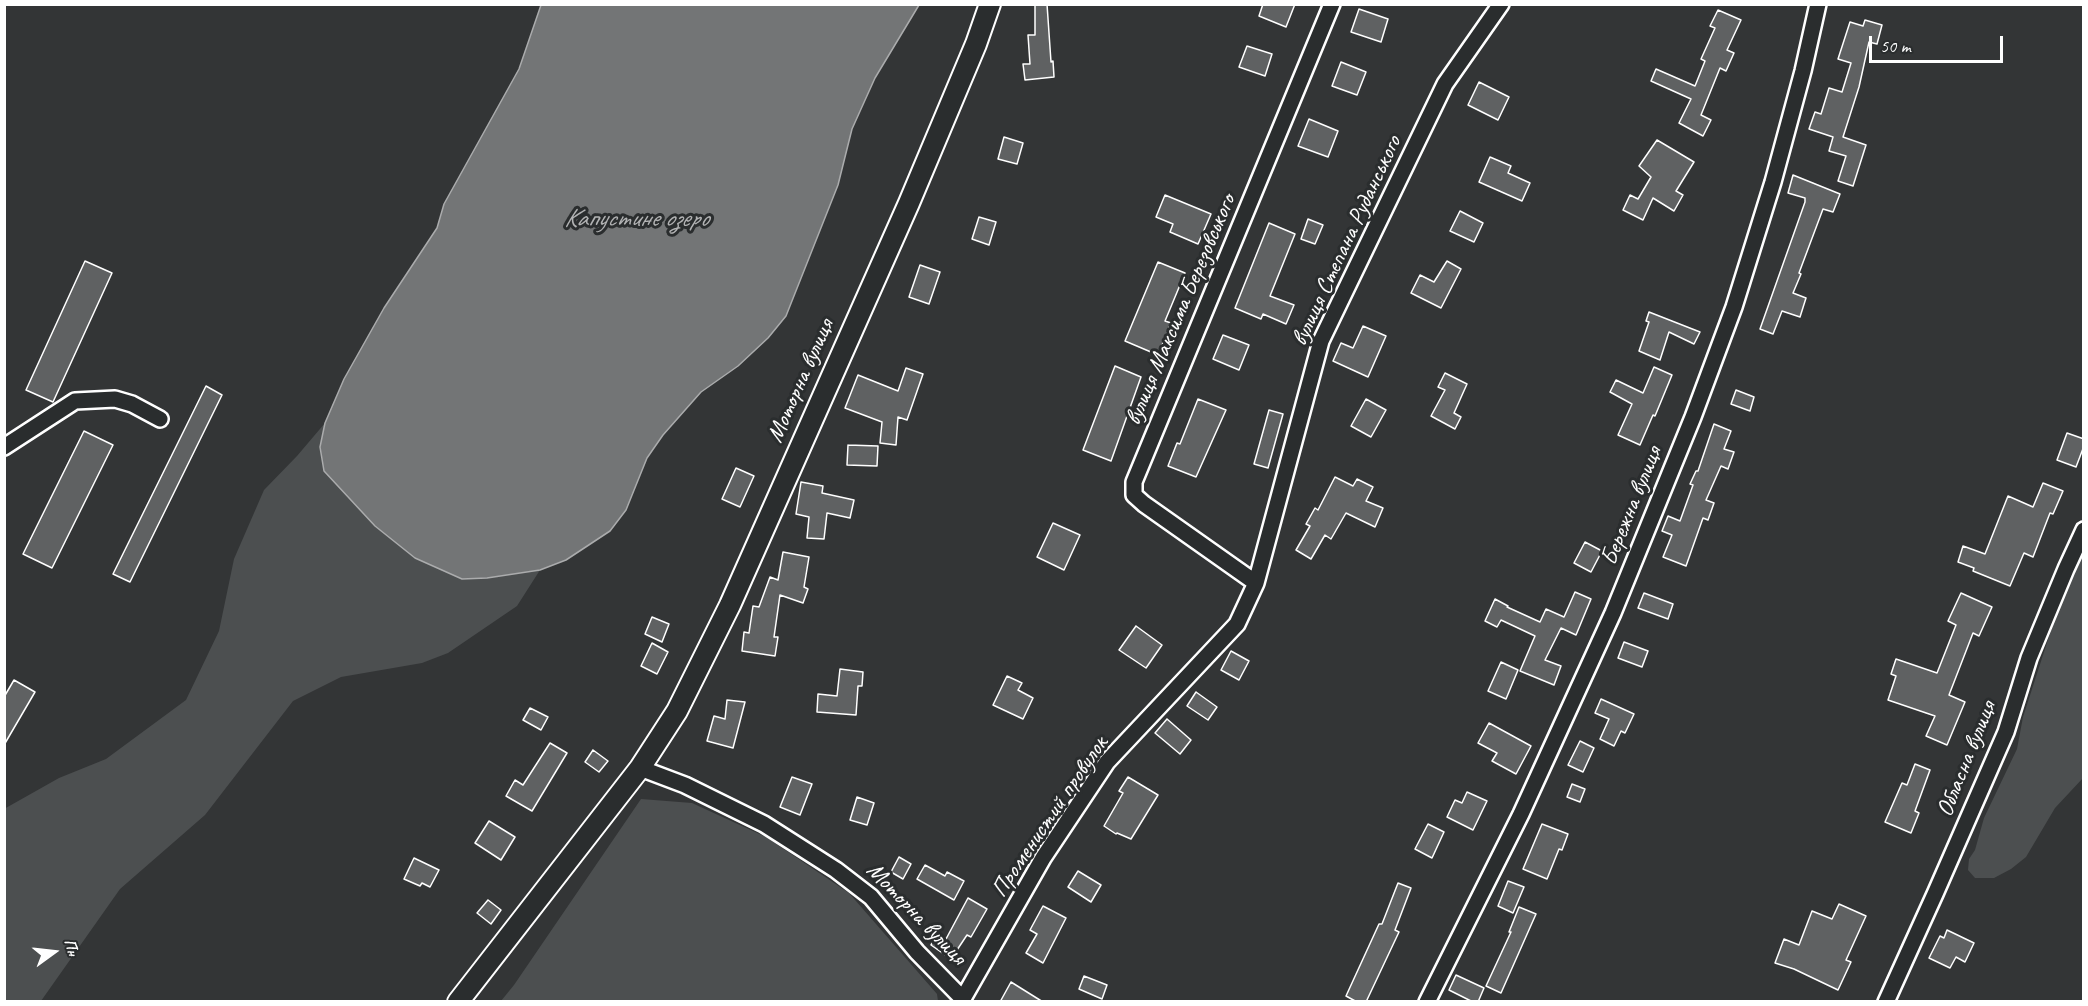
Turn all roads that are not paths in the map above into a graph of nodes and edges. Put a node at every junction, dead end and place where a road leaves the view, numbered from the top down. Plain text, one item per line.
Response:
1 (990, 4) edge
2 (1332, 4) edge
3 (1501, 4) edge
4 (1818, 4) edge
5 (160, 419) dead end
6 (4, 447) edge
7 (2084, 531) edge
8 (1256, 583) junction
9 (640, 768) junction
10 (961, 1000) edge
11 (458, 1002) edge
12 (1427, 1002) edge
13 (1886, 1002) edge

1 - 9 street, Моторна вулиця
2 - 8 street, вулиця Максима Березовського
3 - 8 street, вулиця Степана Руданського
4 - 12 street, Бережна вулиця
5 - 6 street
7 - 13 street, Обласна вулиця
8 - 10 street, Променистий провулок
9 - 10 street, Моторна вулиця
9 - 11 street, Моторна вулиця

